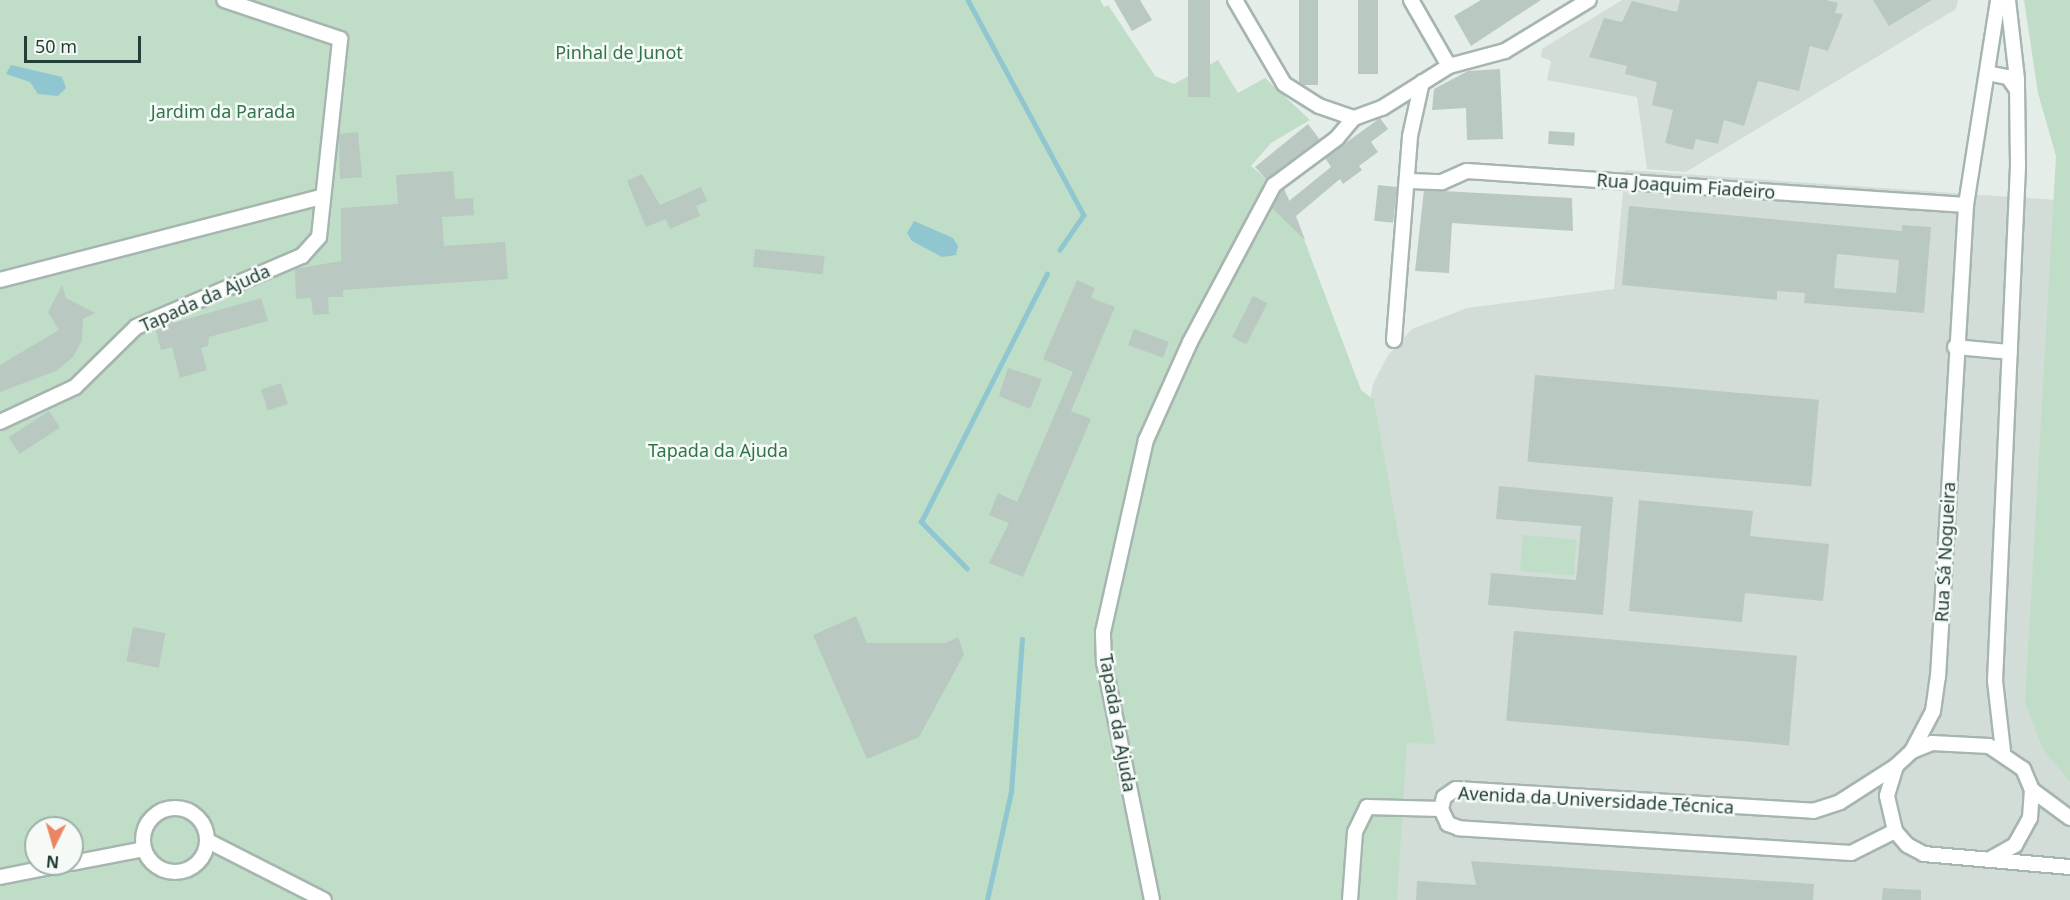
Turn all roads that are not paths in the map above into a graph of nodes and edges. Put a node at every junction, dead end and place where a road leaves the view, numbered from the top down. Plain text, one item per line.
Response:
1 (224, 0) edge
2 (1235, 0) edge
3 (1411, 0) edge
4 (1589, 0) edge
5 (1998, 0) edge
6 (2008, 0) edge
7 (1449, 66) junction
8 (1987, 73) junction
9 (1422, 82) junction
10 (2018, 92) junction
11 (1354, 118) junction
12 (1409, 181) junction
13 (320, 197) junction
14 (1966, 205) junction
15 (0, 280) edge
16 (1394, 340) dead end
17 (1955, 347) junction
18 (2010, 352) junction
19 (0, 422) edge
20 (1912, 751) junction
21 (2003, 751) junction
22 (1896, 766) junction
23 (2032, 790) junction
24 (1441, 809) junction
25 (2070, 818) edge
26 (1894, 831) junction
27 (208, 841) junction
28 (144, 849) junction
29 (1990, 859) junction
30 (84, 861) edge
31 (2070, 867) edge
32 (24, 872) edge
33 (0, 877) edge
34 (324, 900) edge
35 (1152, 900) edge
36 (1350, 900) edge

1 - 13 street, Tapada da Ajuda
2 - 11 street
3 - 7 street
4 - 7 street
5 - 8 street, Rua Sá Nogueira
6 - 10 street
7 - 9 street
8 - 10 street
8 - 14 street, Rua Sá Nogueira
9 - 11 street
9 - 12 street
10 - 18 street
11 - 35 street, Tapada da Ajuda
12 - 14 street, Rua Joaquim Fiadeiro
12 - 16 street
13 - 15 street
13 - 19 street, Tapada da Ajuda
14 - 17 street, Rua Sá Nogueira
17 - 18 street
17 - 20 street, Rua Sá Nogueira
18 - 21 street
20 - 21 street
20 - 22 street
21 - 23 street
22 - 24 street, Avenida da Universidade Técnica
22 - 26 street
23 - 25 street
23 - 29 street
24 - 26 street, Avenida da Universidade Técnica
24 - 36 street
26 - 29 street
27 - 28 street
27 - 28 street
27 - 34 street
28 - 30 street
29 - 31 street
32 - 33 street

